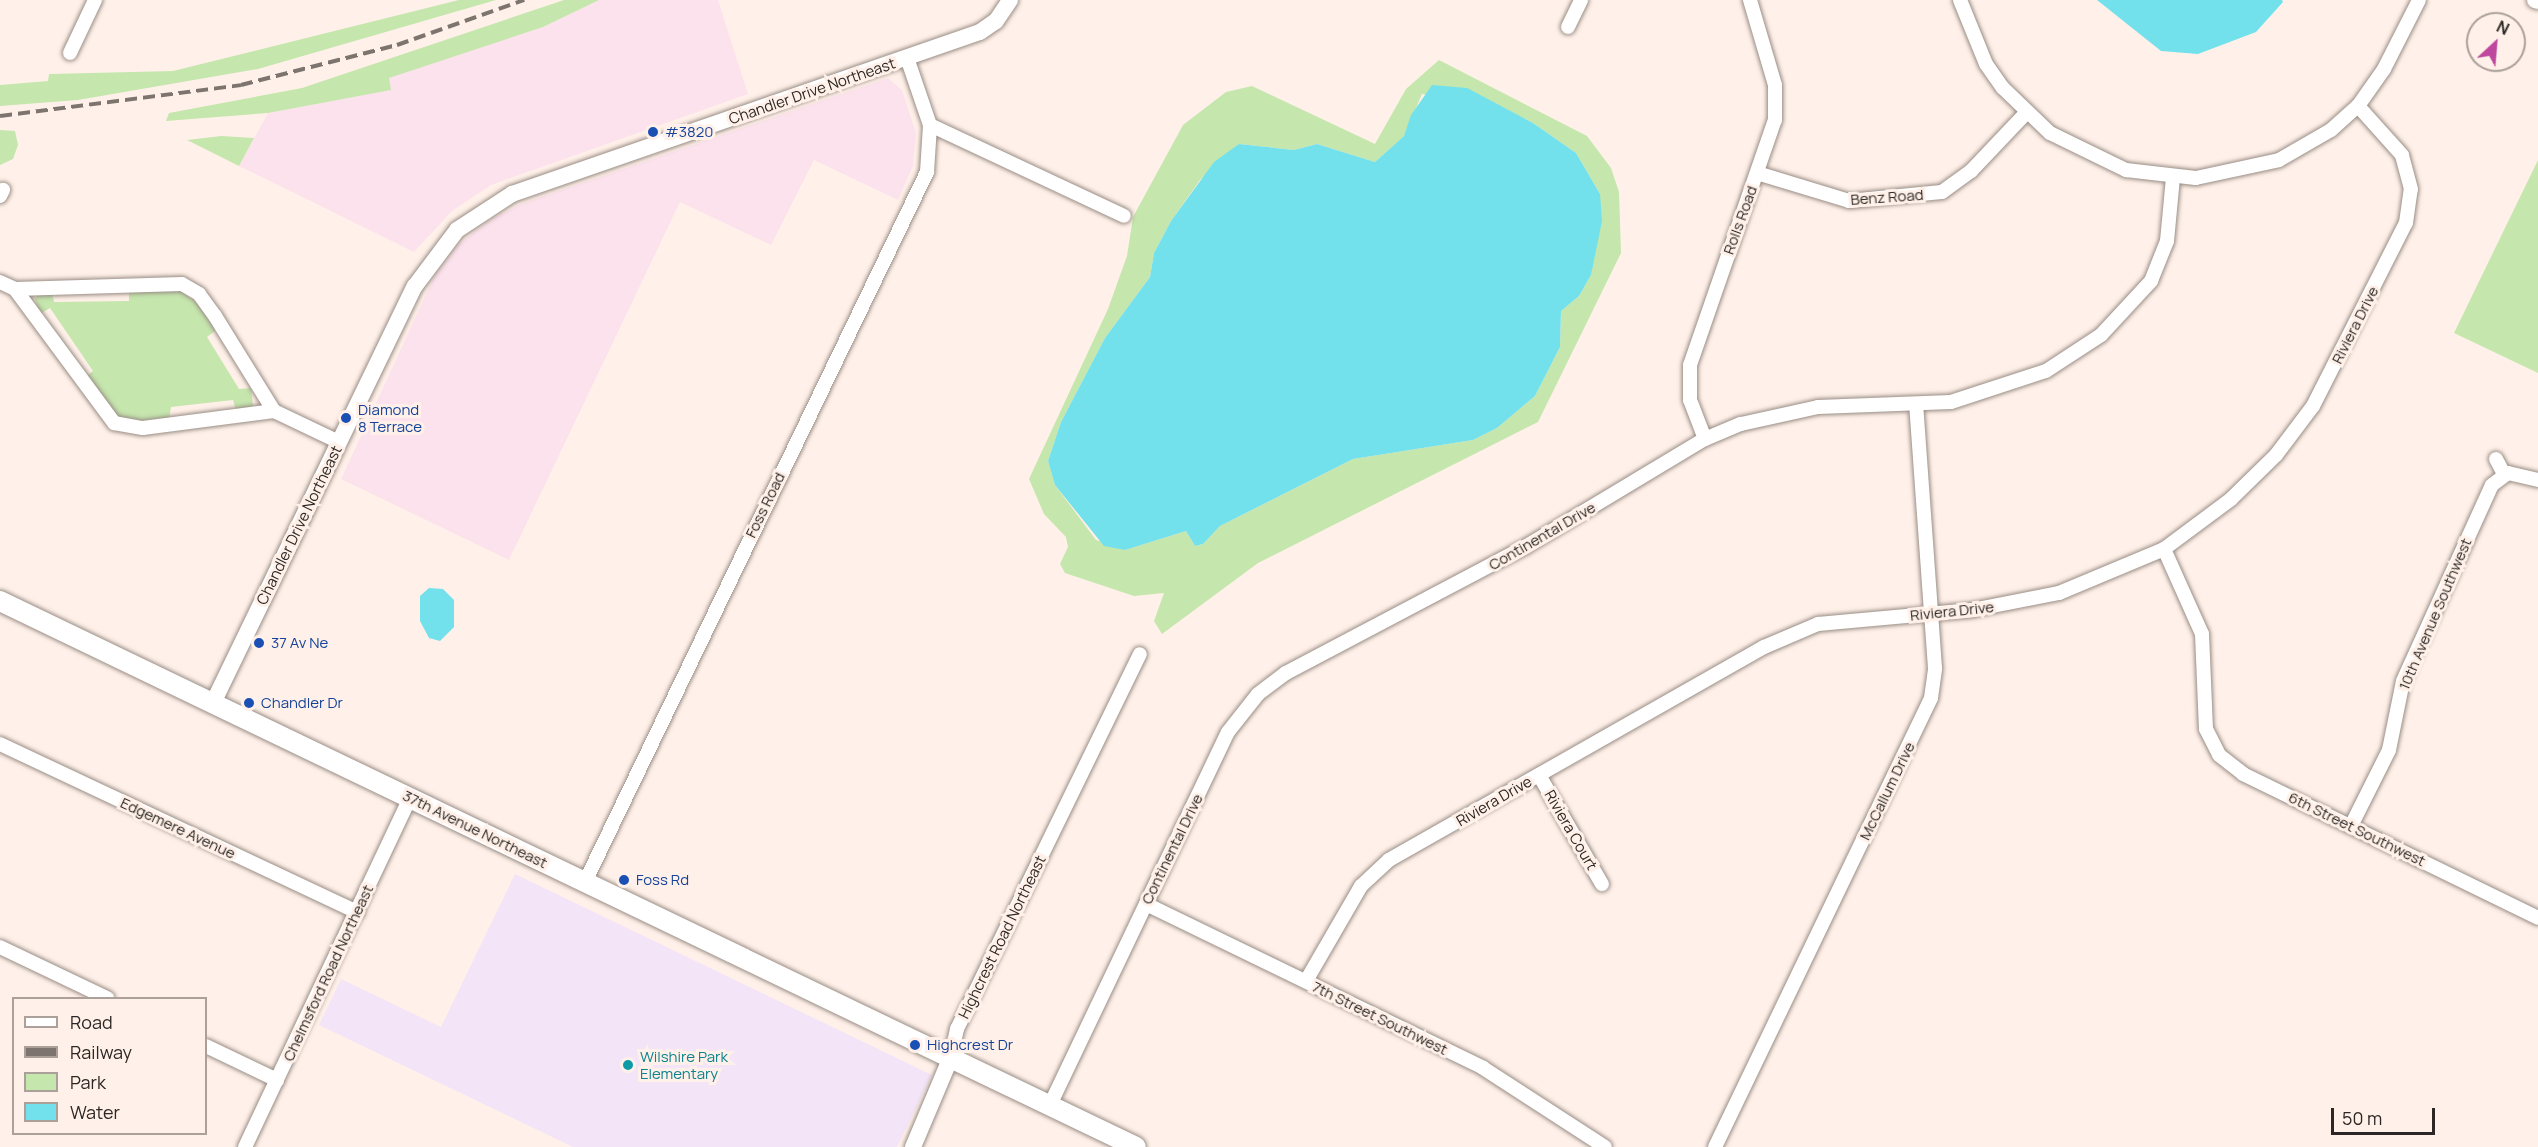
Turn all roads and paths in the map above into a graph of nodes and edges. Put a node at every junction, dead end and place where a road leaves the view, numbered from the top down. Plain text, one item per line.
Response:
1 (95, 0) edge
2 (1010, 0) edge
3 (1581, 0) edge
4 (1749, 0) edge
5 (1960, 0) edge
6 (2419, 0) edge
7 (1568, 27) dead end
8 (70, 53) dead end
9 (907, 58) junction
10 (2358, 106) junction
11 (2026, 113) junction
12 (930, 125) junction
13 (1757, 173) junction
14 (2173, 177) junction
15 (1124, 216) dead end
16 (0, 282) edge
17 (15, 290) junction
18 (1916, 406) junction
19 (274, 411) junction
20 (1705, 439) junction
21 (339, 442) junction
22 (2496, 459) dead end
23 (2504, 474) junction
24 (2538, 480) edge
25 (2164, 549) junction
26 (0, 601) edge
27 (1931, 614) junction
28 (1140, 654) dead end
29 (213, 703) junction
30 (0, 744) edge
31 (1539, 775) junction
32 (410, 798) junction
33 (2351, 826) junction
34 (585, 882) junction
35 (1602, 884) dead end
36 (1146, 904) junction
37 (357, 912) junction
38 (2538, 918) edge
39 (0, 947) edge
40 (1306, 981) junction
41 (102, 997) edge
42 (207, 1046) edge
43 (951, 1057) junction
44 (277, 1080) junction
45 (1050, 1105) junction
46 (245, 1147) edge
47 (913, 1147) edge
48 (1136, 1147) edge
49 (1605, 1147) edge
50 (1715, 1147) edge

1 - 8 street
2 - 9 street, Chandler Drive Northeast
3 - 7 street
4 - 13 street, Rolls Road
5 - 11 street
6 - 10 street
9 - 12 street, Foss Road
9 - 21 street, Chandler Drive Northeast
10 - 14 street
10 - 25 street, Riviera Drive
11 - 13 street, Benz Road
11 - 14 street
12 - 15 street
12 - 34 street, Foss Road
13 - 20 street, Rolls Road
14 - 18 street, Continental Drive
16 - 17 street
17 - 19 street
17 - 19 street
18 - 20 street, Continental Drive
18 - 27 street, McCallum Drive
19 - 21 street
20 - 36 street, Continental Drive
21 - 29 street, Chandler Drive Northeast
22 - 23 street
23 - 24 street
23 - 33 street, 10th Avenue Southwest
25 - 27 street, Riviera Drive
25 - 33 street, 6th Street Southwest
26 - 29 main road, 37th Avenue Northeast
27 - 31 street, Riviera Drive
27 - 50 street, McCallum Drive
28 - 43 street, Highcrest Road Northeast
29 - 32 main road, 37th Avenue Northeast
30 - 37 street, Edgemere Avenue
31 - 35 street, Riviera Court
31 - 40 street, Riviera Drive
32 - 34 main road, 37th Avenue Northeast
32 - 37 street, Chelmsford Road Northeast
33 - 38 street, 6th Street Southwest
34 - 43 main road, 37th Avenue Northeast
36 - 40 street, 7th Street Southwest
36 - 45 street, Continental Drive
37 - 44 street, Chelmsford Road Northeast
39 - 41 street
40 - 49 street, 7th Street Southwest
42 - 44 street
43 - 45 main road, 37th Avenue Northeast
43 - 47 street, Highcrest Road Northeast
44 - 46 street, Chelmsford Road Northeast
45 - 48 main road, 37th Avenue Northeast

